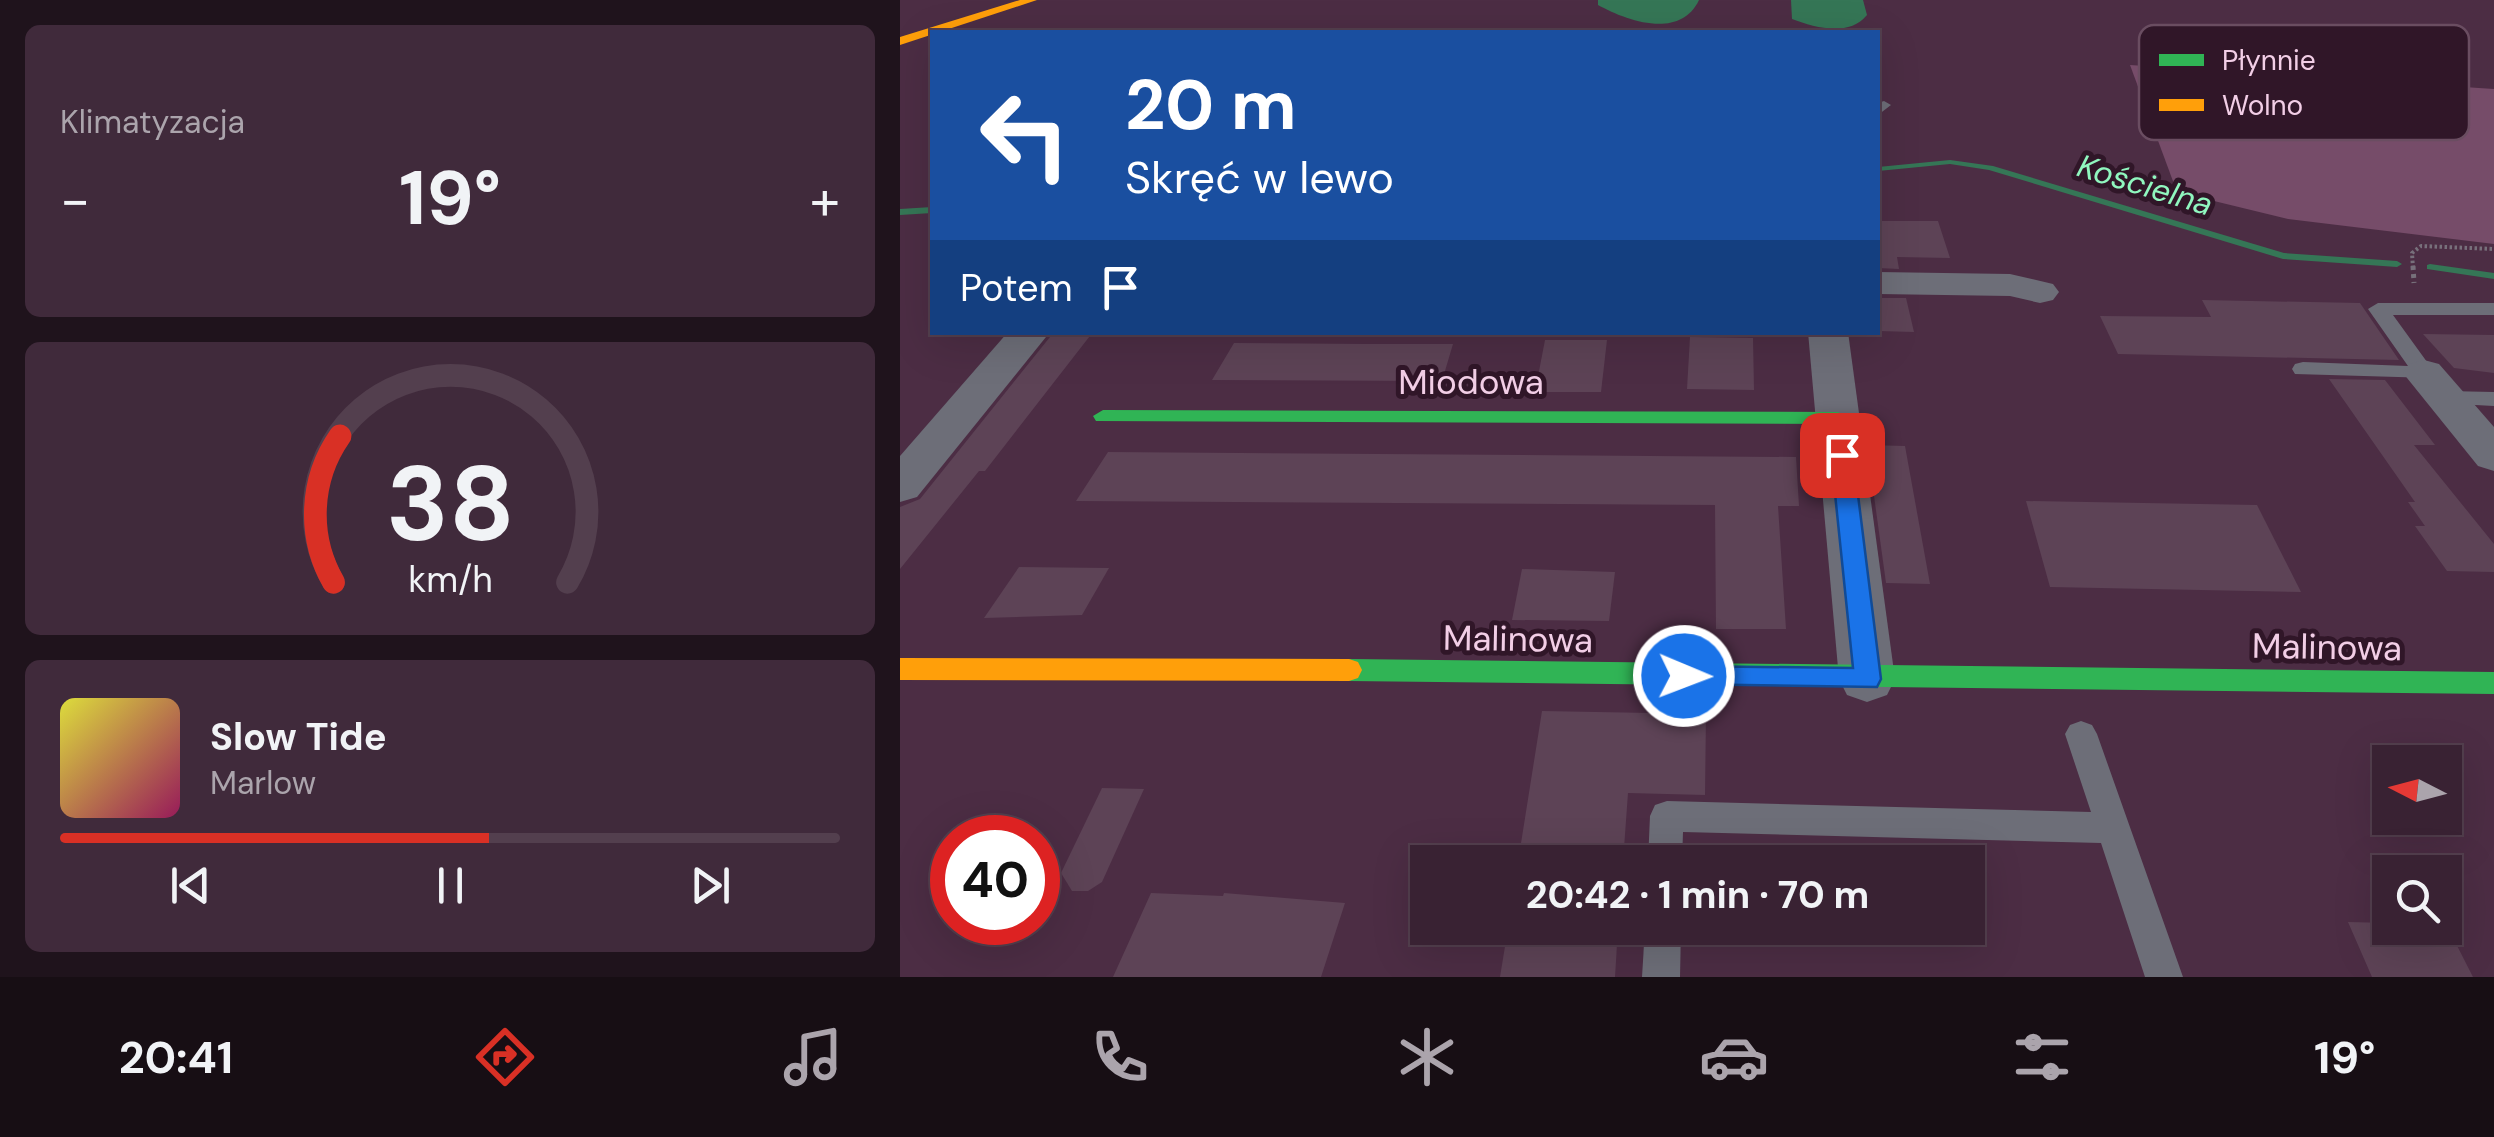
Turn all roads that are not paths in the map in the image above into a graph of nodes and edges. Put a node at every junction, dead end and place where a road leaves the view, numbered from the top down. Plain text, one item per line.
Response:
1 (1031, 0) edge
2 (935, 30) edge
3 (930, 32) edge
4 (900, 41) edge
5 (1880, 283) edge
6 (2040, 292) dead end
7 (2494, 309) edge
8 (1027, 335) edge
9 (1828, 335) edge
10 (2303, 369) dead end
11 (2435, 386) junction
12 (2494, 399) edge
13 (1103, 416) dead end
14 (1838, 418) junction
15 (2494, 456) edge
16 (900, 486) edge
17 (900, 669) edge
18 (1868, 679) junction
19 (2494, 683) edge
20 (2081, 734) dead end
21 (2113, 828) junction
22 (1666, 845) edge
23 (1662, 945) edge
24 (1661, 977) edge
25 (2164, 977) edge

1 - 2 street
3 - 4 street
5 - 6 street
7 - 11 lane
8 - 16 street
9 - 14 street
10 - 11 lane
11 - 12 lane
11 - 15 street
13 - 14 street, Miodowa
14 - 18 street
17 - 18 street, Malinowa
18 - 19 street, Malinowa
20 - 21 lane
21 - 22 lane
21 - 25 lane
23 - 24 lane

